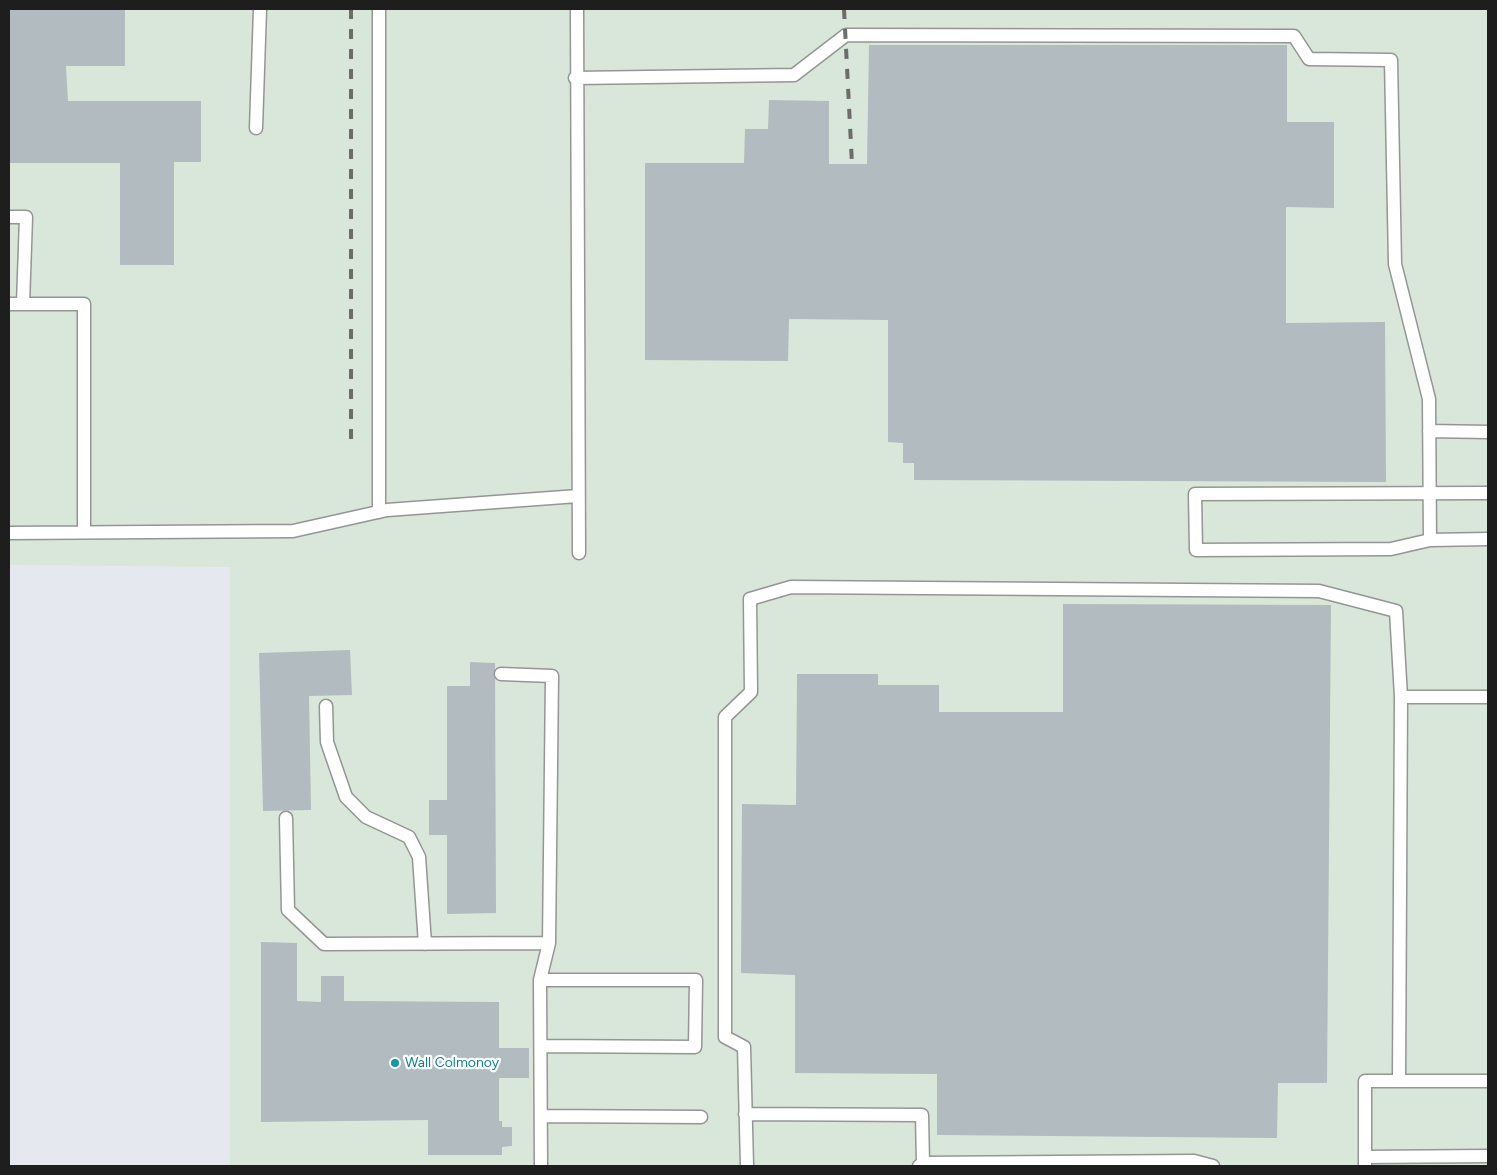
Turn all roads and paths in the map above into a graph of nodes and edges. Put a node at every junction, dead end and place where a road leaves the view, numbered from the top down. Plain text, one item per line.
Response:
1 (260, 9) edge
2 (379, 9) edge
3 (577, 9) edge
4 (575, 78) junction
5 (256, 128) dead end
6 (9, 217) edge
7 (9, 304) edge
8 (23, 304) junction
9 (1429, 431) junction
10 (1488, 432) edge
11 (1430, 493) junction
12 (1488, 493) edge
13 (578, 496) junction
14 (379, 512) junction
15 (9, 532) edge
16 (84, 532) junction
17 (1488, 539) edge
18 (1430, 540) junction
19 (579, 553) dead end
20 (501, 674) dead end
21 (1401, 697) junction
22 (1488, 697) edge
23 (326, 706) dead end
24 (286, 818) dead end
25 (549, 943) junction
26 (425, 944) junction
27 (540, 980) junction
28 (541, 1046) junction
29 (1399, 1081) junction
30 (1488, 1081) edge
31 (746, 1114) junction
32 (541, 1116) junction
33 (701, 1117) dead end
34 (1488, 1156) edge
35 (1365, 1162) edge
36 (921, 1164) edge
37 (541, 1166) edge
38 (747, 1166) edge
39 (1213, 1166) edge

1 - 5 lane
2 - 14 lane
3 - 4 lane
4 - 9 lane
4 - 13 lane
6 - 8 lane
7 - 8 lane
8 - 16 lane
9 - 10 lane
9 - 11 lane
11 - 12 lane
11 - 18 lane
11 - 18 lane
13 - 14 lane
13 - 19 lane
14 - 16 lane
15 - 16 lane
17 - 18 lane
20 - 25 lane
21 - 22 lane
21 - 29 lane
21 - 31 lane
23 - 26 lane
24 - 26 lane
25 - 26 lane
25 - 27 lane
27 - 28 lane
27 - 28 lane
28 - 32 lane
29 - 30 lane
29 - 35 lane
31 - 36 lane
31 - 38 lane
32 - 33 lane
32 - 37 lane
34 - 35 lane
36 - 39 lane

